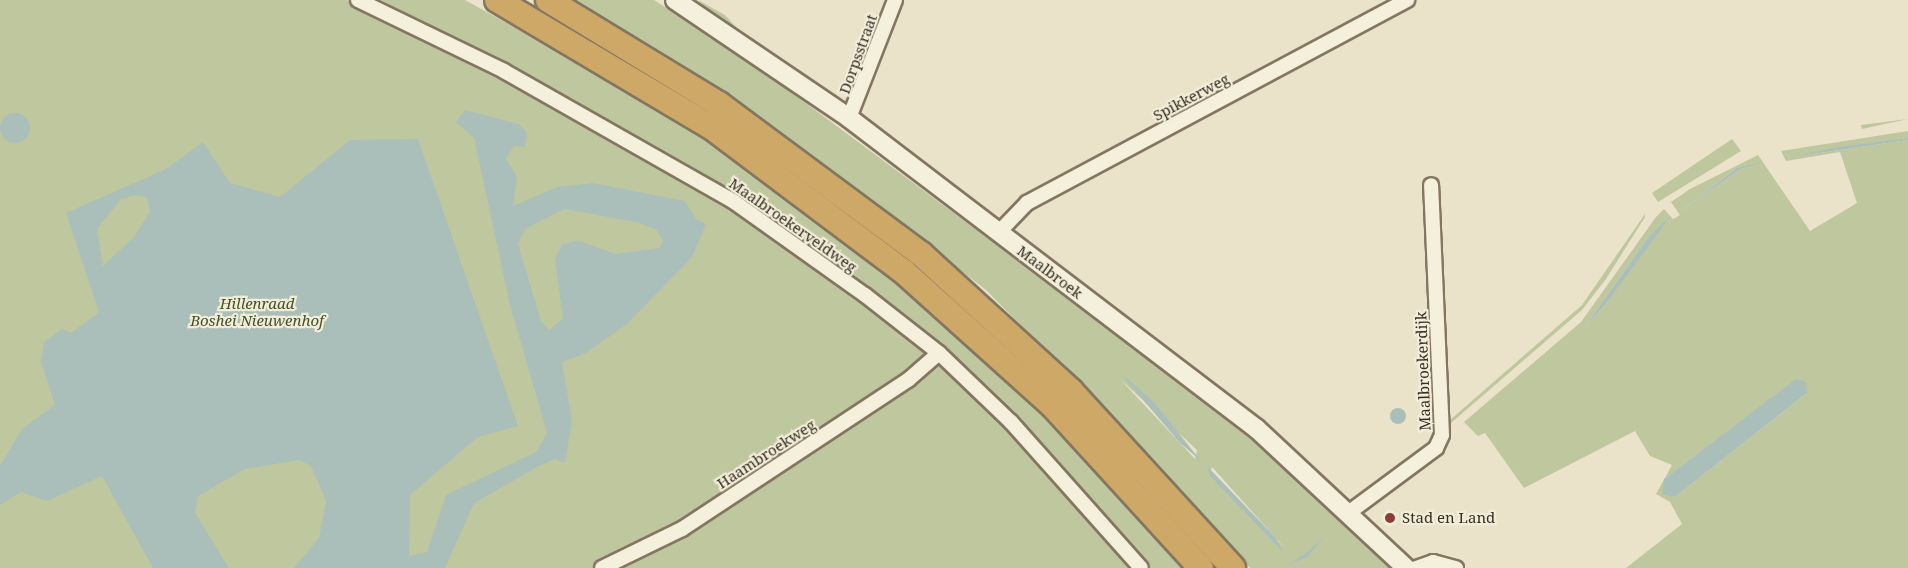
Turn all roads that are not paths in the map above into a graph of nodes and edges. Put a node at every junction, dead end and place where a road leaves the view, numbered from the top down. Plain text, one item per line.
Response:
1 (358, 0) edge
2 (497, 0) edge
3 (548, 0) edge
4 (675, 0) edge
5 (895, 0) edge
6 (1407, 0) edge
7 (849, 118) junction
8 (1431, 185) dead end
9 (998, 233) junction
10 (939, 353) junction
11 (1351, 511) junction
12 (602, 568) edge
13 (1141, 568) edge
14 (1201, 568) edge
15 (1233, 568) edge
16 (1406, 568) edge
17 (1416, 568) edge
18 (1456, 568) edge

1 - 10 street, Maalbroekerveldweg
2 - 14 highway
3 - 15 highway
4 - 7 street, Maalbroek
5 - 7 street, Dorpsstraat
6 - 9 street, Spikkerweg
7 - 9 street, Maalbroek
8 - 11 street, Maalbroekerdijk
9 - 11 street, Maalbroek
10 - 12 street, Haambroekweg
10 - 13 street, Maalbroekerveldweg
11 - 16 street, Maalbroek
17 - 18 street

